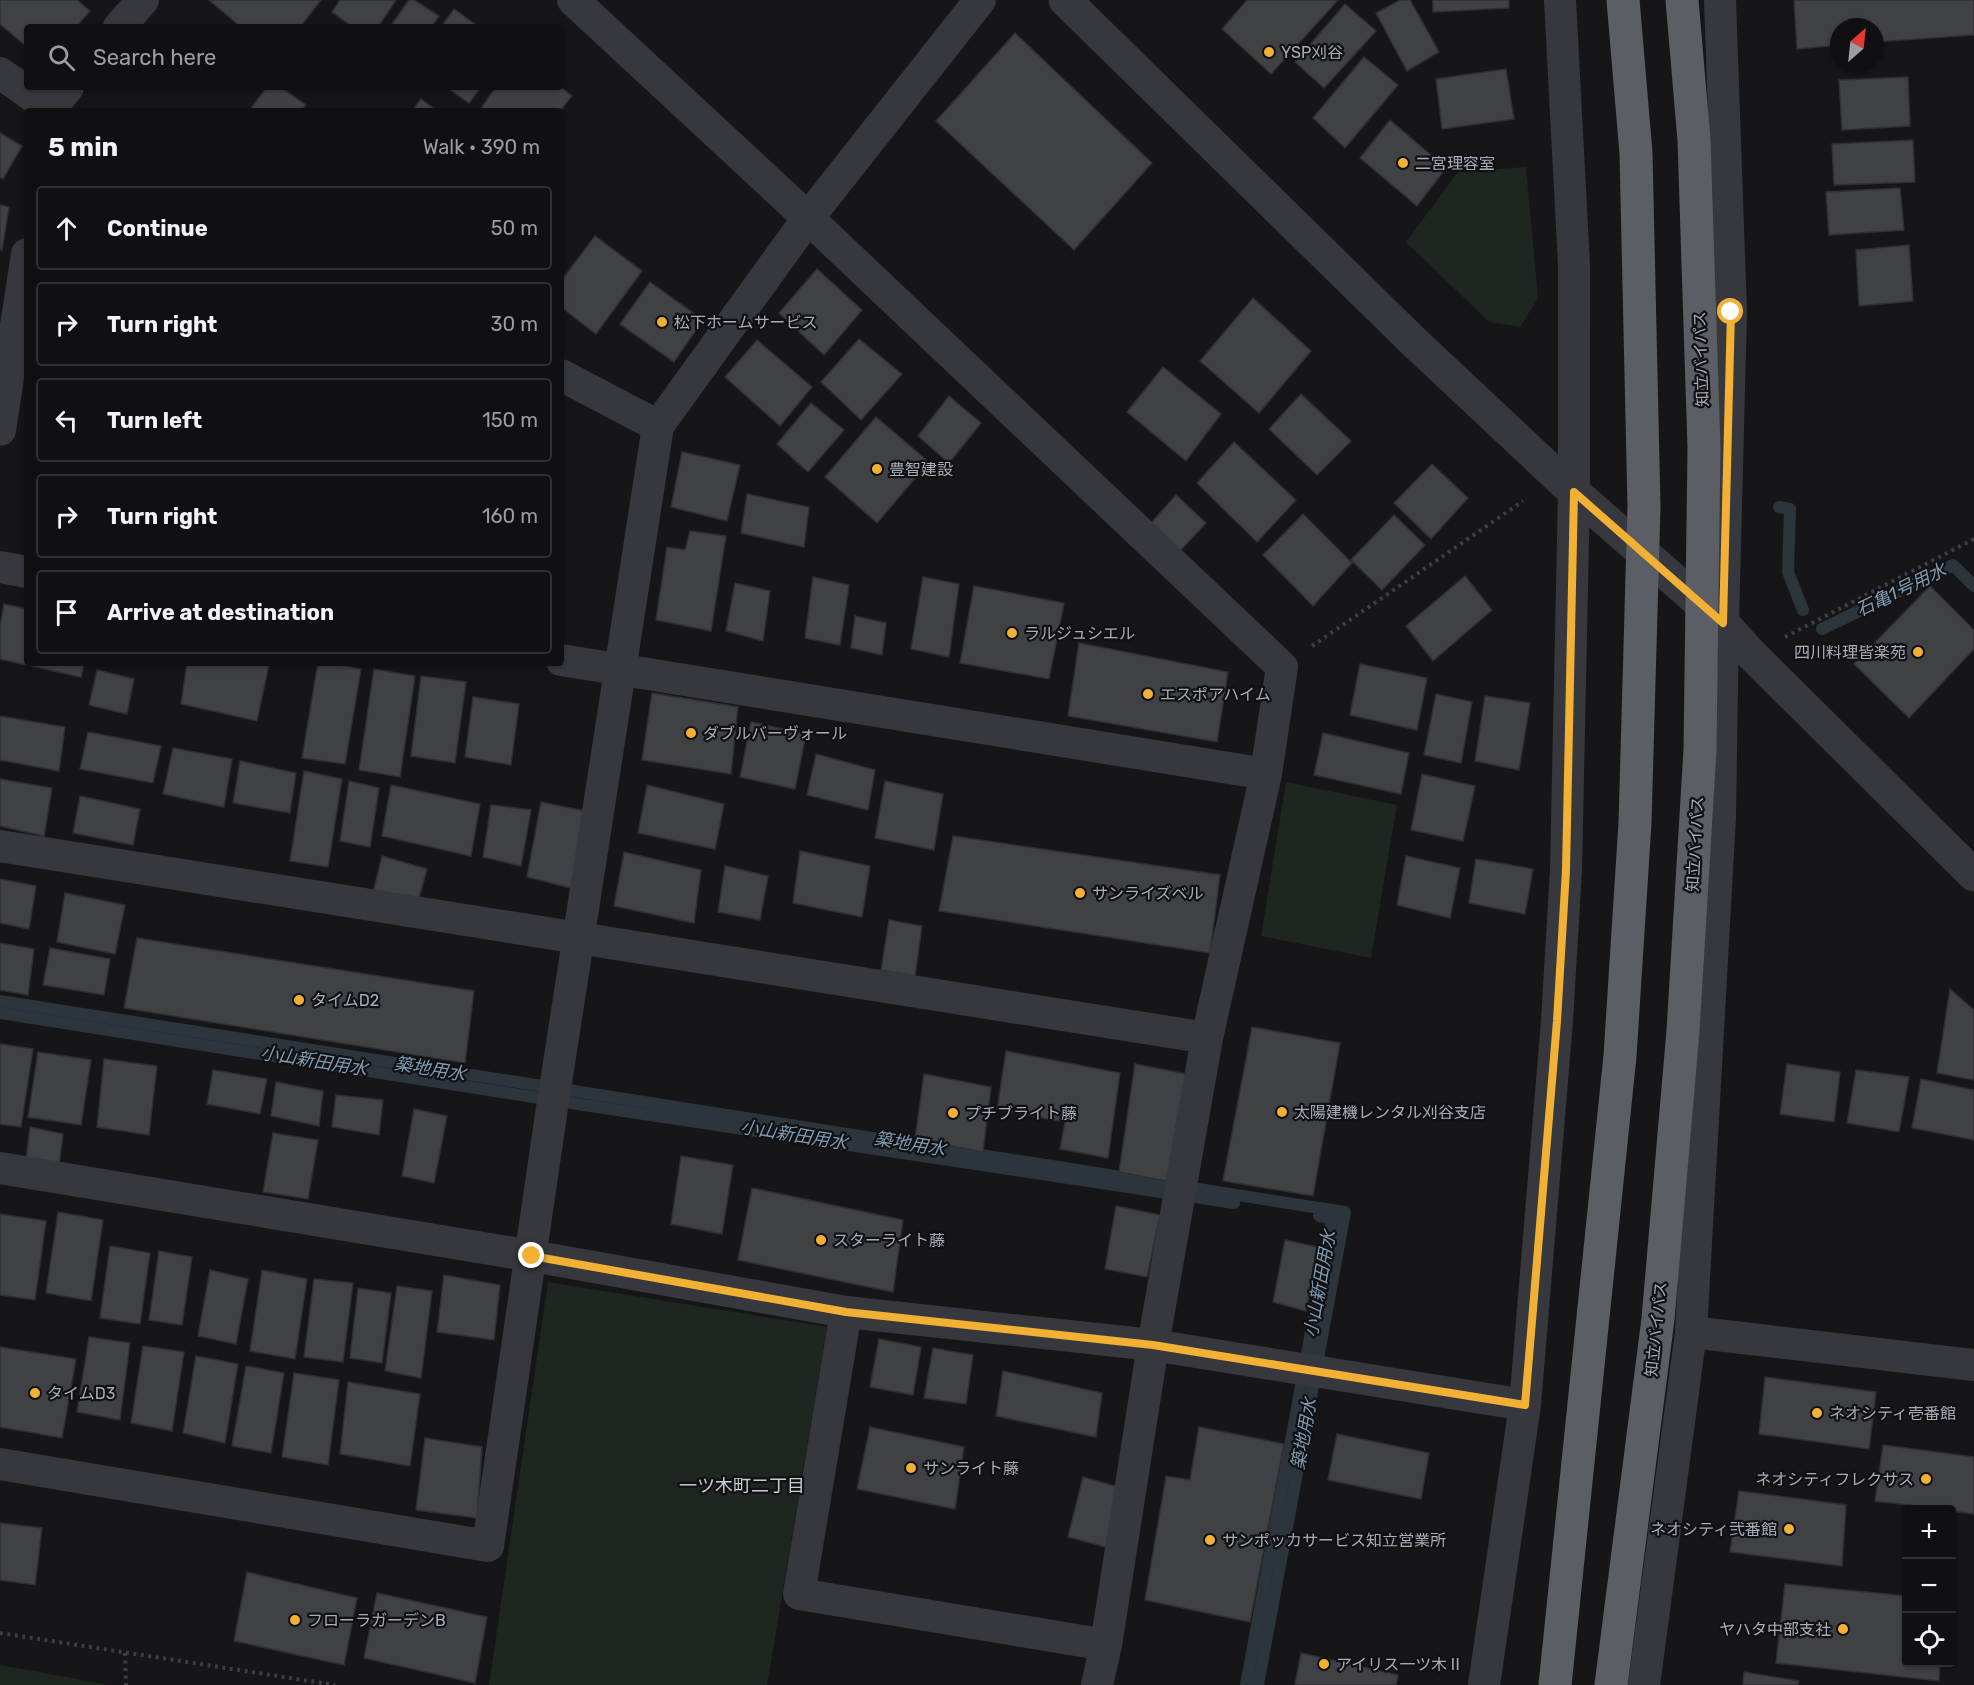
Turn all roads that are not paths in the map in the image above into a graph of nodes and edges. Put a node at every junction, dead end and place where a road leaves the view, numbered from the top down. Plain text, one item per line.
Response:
1 (143, 0) edge
2 (573, 0) edge
3 (980, 0) edge
4 (1065, 0) edge
5 (1560, 0) edge
6 (1623, 0) edge
7 (1682, 0) edge
8 (1719, 0) edge
9 (122, 24) edge
10 (0, 72) edge
11 (24, 86) edge
12 (31, 90) edge
13 (55, 104) edge
14 (808, 218) junction
15 (24, 274) edge
16 (564, 377) edge
17 (658, 426) junction
18 (0, 430) edge
19 (1574, 492) junction
20 (0, 567) edge
21 (24, 571) edge
22 (1723, 623) junction
23 (564, 660) edge
24 (621, 670) junction
25 (1266, 774) junction
26 (0, 846) edge
27 (1974, 875) edge
28 (580, 939) junction
29 (1207, 1038) junction
30 (0, 1168) edge
31 (532, 1256) junction
32 (846, 1312) junction
33 (1691, 1332) junction
34 (1153, 1345) junction
35 (1974, 1365) edge
36 (1525, 1405) junction
37 (0, 1464) edge
38 (1106, 1645) junction
39 (1097, 1685) edge
40 (1484, 1685) edge
41 (1555, 1685) edge
42 (1611, 1685) edge
43 (1644, 1685) edge

1 - 9 street
2 - 14 street
3 - 14 street
4 - 19 street
5 - 19 street
6 - 41 highway, bridge
7 - 42 highway, 知立バイパス, bridge
8 - 22 street
10 - 11 street
12 - 13 street
14 - 17 street
14 - 25 street
15 - 18 street
16 - 17 street
17 - 24 street
19 - 22 street
19 - 36 street
20 - 21 street
22 - 27 street
22 - 33 street
23 - 24 street
24 - 25 street
24 - 28 street
25 - 29 street
26 - 28 street
28 - 29 street
28 - 31 street
29 - 34 street
30 - 31 street
31 - 32 street
31 - 37 street
32 - 34 street
32 - 38 street
33 - 35 street
33 - 43 street
34 - 36 street
34 - 38 street
36 - 40 street
38 - 39 street

